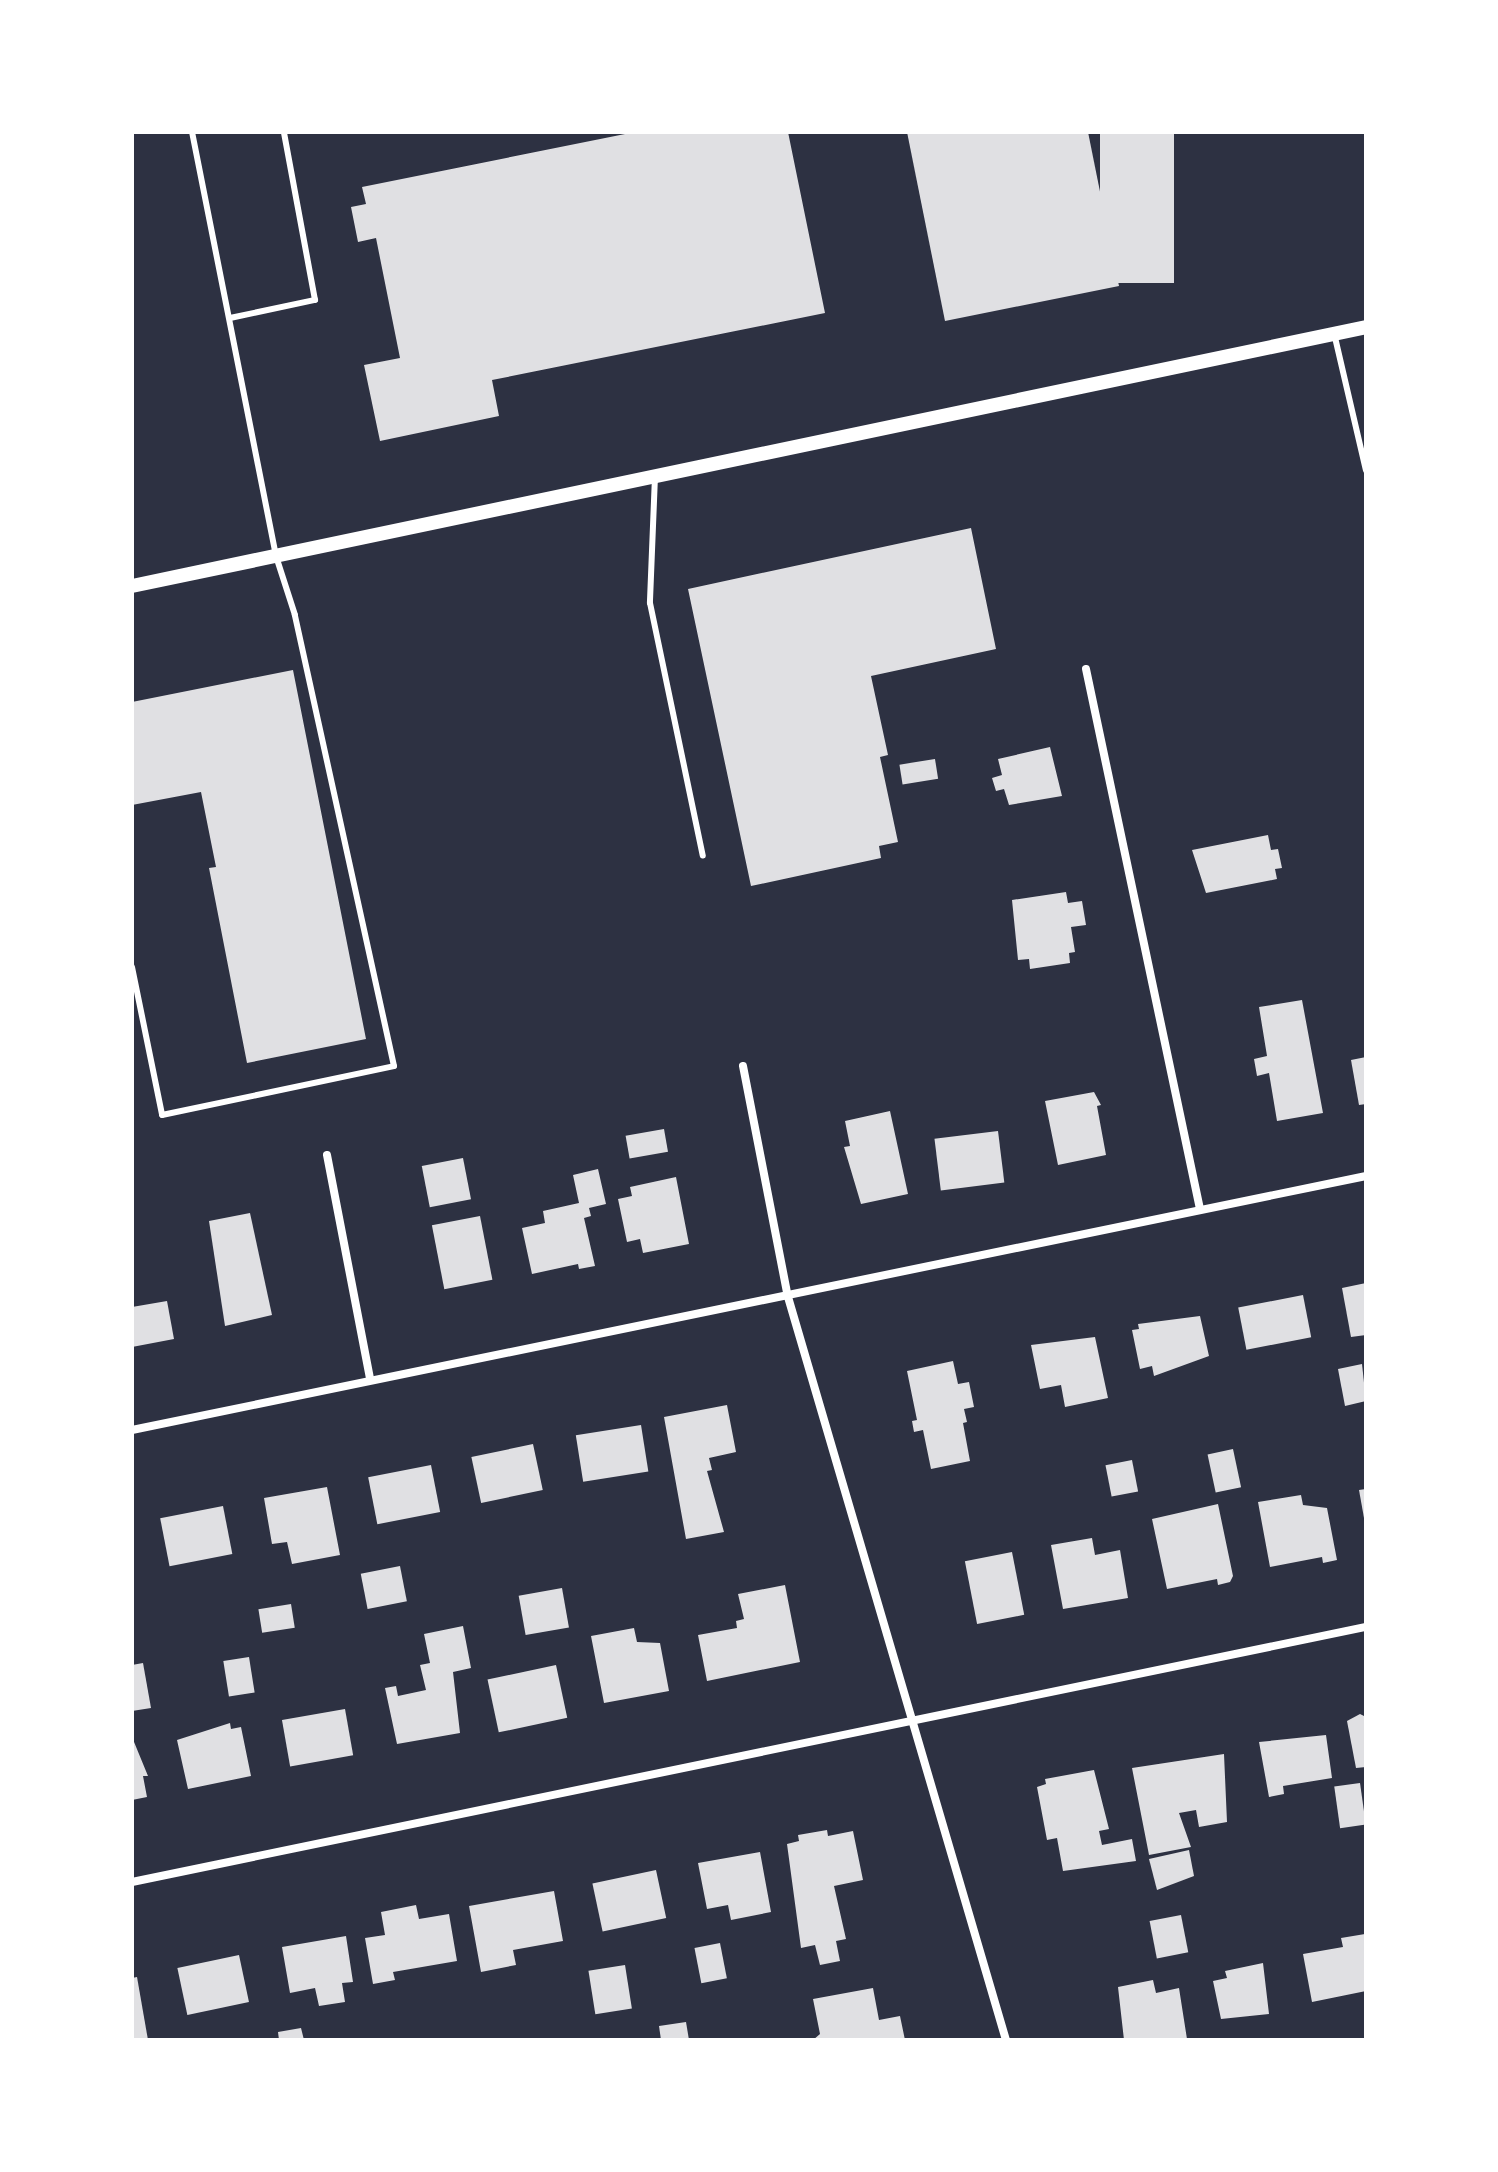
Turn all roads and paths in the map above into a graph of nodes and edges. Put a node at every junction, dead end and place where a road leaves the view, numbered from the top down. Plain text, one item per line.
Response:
1 (192, 132) edge
2 (284, 132) edge
3 (230, 318) junction
4 (1366, 327) edge
5 (1334, 333) junction
6 (1365, 458) edge
7 (1366, 470) edge
8 (655, 476) junction
9 (276, 556) junction
10 (132, 586) edge
11 (1086, 669) dead end
12 (703, 856) dead end
13 (132, 967) edge
14 (743, 1066) dead end
15 (327, 1155) dead end
16 (1366, 1176) edge
17 (1200, 1209) junction
18 (788, 1297) junction
19 (370, 1379) junction
20 (132, 1430) edge
21 (1366, 1627) edge
22 (909, 1723) junction
23 (132, 1882) edge
24 (1006, 2040) edge

1 - 3 lane
2 - 3 lane
3 - 9 lane
4 - 5 street
5 - 6 lane
5 - 8 street
6 - 7 lane
8 - 9 street
8 - 12 lane
9 - 10 street
9 - 13 lane
11 - 17 street
14 - 18 street
15 - 19 street
16 - 17 street
17 - 18 street
18 - 19 street
18 - 22 street
19 - 20 street
21 - 22 street
22 - 23 street
22 - 24 street

